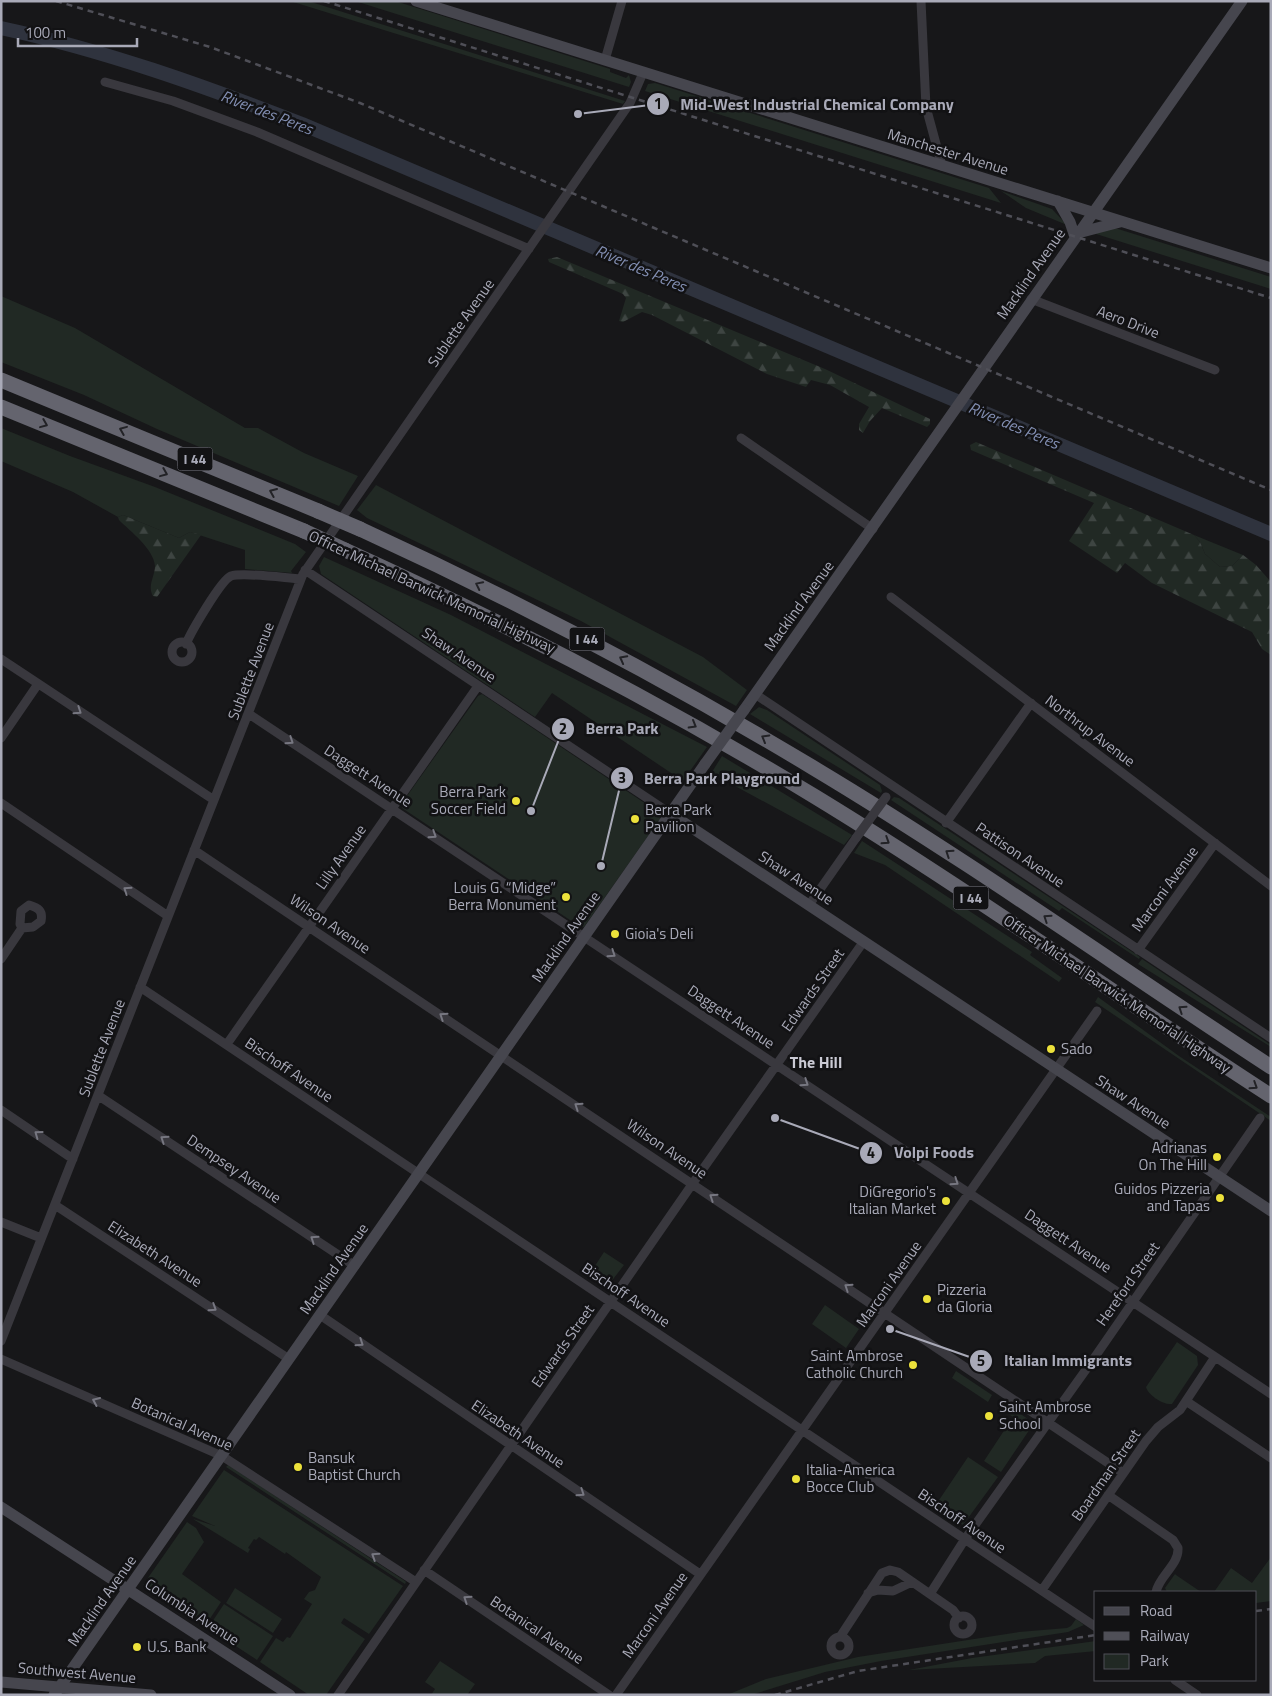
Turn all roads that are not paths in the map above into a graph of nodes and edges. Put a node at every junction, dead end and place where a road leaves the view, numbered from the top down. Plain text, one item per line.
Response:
1 (416, 1) edge
2 (622, 1) edge
3 (921, 1) edge
4 (1242, 1) edge
5 (605, 60) junction
6 (643, 73) junction
7 (105, 82) dead end
8 (942, 166) junction
9 (1058, 201) junction
10 (1094, 212) junction
11 (1122, 221) junction
12 (1077, 235) junction
13 (531, 246) junction
14 (1271, 268) edge
15 (1031, 300) junction
16 (1216, 370) dead end
17 (1, 380) edge
18 (1, 407) edge
19 (742, 438) dead end
20 (872, 528) junction
21 (305, 570) junction
22 (301, 579) junction
23 (891, 597) dead end
24 (186, 644) dead end
25 (1, 659) edge
26 (38, 684) junction
27 (478, 686) junction
28 (755, 694) junction
29 (1031, 703) junction
30 (249, 714) junction
31 (1, 738) edge
32 (893, 787) junction
33 (214, 800) junction
34 (1, 803) edge
35 (392, 808) junction
36 (671, 814) junction
37 (946, 823) junction
38 (1215, 843) junction
39 (194, 850) junction
40 (1271, 886) edge
41 (809, 905) junction
42 (168, 916) junction
43 (309, 926) junction
44 (22, 928) dead end
45 (585, 936) junction
46 (864, 941) junction
47 (1138, 950) junction
48 (1, 959) edge
49 (140, 987) junction
50 (1097, 1011) dead end
51 (1271, 1038) edge
52 (227, 1044) junction
53 (502, 1056) junction
54 (777, 1064) junction
55 (1271, 1067) edge
56 (1055, 1068) junction
57 (98, 1096) junction
58 (1271, 1096) edge
59 (1, 1110) edge
60 (1260, 1118) dead end
61 (73, 1160) junction
62 (419, 1173) junction
63 (1219, 1177) junction
64 (693, 1183) junction
65 (970, 1192) junction
66 (55, 1205) junction
67 (1271, 1211) edge
68 (1, 1222) edge
69 (41, 1238) junction
70 (354, 1266) junction
71 (610, 1301) junction
72 (1132, 1301) junction
73 (886, 1312) junction
74 (320, 1315) junction
75 (1, 1342) edge
76 (1215, 1357) junction
77 (1, 1359) edge
78 (290, 1359) junction
79 (1271, 1394) edge
80 (1186, 1401) junction
81 (1049, 1421) junction
82 (804, 1430) junction
83 (510, 1446) junction
84 (222, 1456) junction
85 (1271, 1458) edge
86 (1123, 1473) junction
87 (1108, 1495) junction
88 (1, 1506) edge
89 (965, 1539) junction
90 (424, 1570) junction
91 (700, 1574) junction
92 (416, 1582) junction
93 (912, 1582) junction
94 (128, 1589) junction
95 (1042, 1590) junction
96 (1156, 1591) edge
97 (868, 1594) junction
98 (930, 1594) junction
99 (959, 1618) dead end
100 (1094, 1626) edge
101 (840, 1637) dead end
102 (1176, 1681) edge
103 (1, 1682) edge
104 (57, 1691) edge
105 (151, 1695) edge
106 (290, 1695) edge
107 (338, 1695) edge
108 (609, 1695) edge
109 (616, 1695) edge
110 (1197, 1695) edge

1 - 5 street, Manchester Avenue
2 - 5 street
3 - 8 street
4 - 10 street, Macklind Avenue
5 - 6 street, Manchester Avenue
6 - 8 street, Manchester Avenue
6 - 13 street, Sublette Avenue
7 - 13 street
8 - 9 street, Manchester Avenue
9 - 10 street, Manchester Avenue
9 - 12 street
10 - 11 street, Manchester Avenue
10 - 12 street, Macklind Avenue
11 - 12 street
11 - 14 street, Manchester Avenue
12 - 15 street, Macklind Avenue
13 - 21 street, Sublette Avenue
15 - 16 street, Aero Drive
15 - 20 street, Macklind Avenue
55 -> 17 highway, Officer Michael Barwick Memorial Highway / I 44, bridge
18 -> 58 highway, Officer Michael Barwick Memorial Highway / I 44, bridge
19 - 20 street
20 - 28 street, Macklind Avenue
21 - 22 street, Sublette Avenue
21 - 27 street, Shaw Avenue
22 - 24 street
22 - 30 street, Sublette Avenue
23 - 29 street, Northrup Avenue
25 - 26 street
26 - 31 street
26 -> 33 street
27 - 35 street, Lilly Avenue
27 - 36 street, Shaw Avenue
28 - 32 street, Pattison Avenue
28 - 36 street, Macklind Avenue, bridge
29 - 37 street
29 - 38 street, Northrup Avenue
30 - 33 street, Sublette Avenue
30 -> 35 street, Daggett Avenue
32 - 37 street, Pattison Avenue
32 - 41 street, bridge
33 - 39 street, Sublette Avenue
42 -> 34 street
35 - 43 street, Lilly Avenue
35 -> 45 street, Daggett Avenue
36 - 41 street, Shaw Avenue
36 - 45 street, Macklind Avenue
37 - 47 street, Pattison Avenue
38 - 40 street, Northrup Avenue
38 - 47 street, Marconi Avenue
39 - 42 street, Sublette Avenue
39 - 43 street, Wilson Avenue
41 - 46 street, Shaw Avenue
42 - 49 street, Sublette Avenue
43 - 52 street, Lilly Avenue
53 -> 43 street, Wilson Avenue
44 - 48 street
45 - 53 street, Macklind Avenue
45 -> 54 street, Daggett Avenue
46 - 54 street, Edwards Street
46 - 56 street, Shaw Avenue
47 - 51 street, Pattison Avenue
49 - 52 street, Bischoff Avenue
49 - 57 street, Sublette Avenue
50 - 56 street, Marconi Avenue
52 - 62 street, Bischoff Avenue
53 - 62 street, Macklind Avenue
64 -> 53 street, Wilson Avenue
54 - 64 street, Edwards Street
54 -> 65 street, Daggett Avenue
56 - 63 street, Shaw Avenue
56 - 65 street, Marconi Avenue
57 - 61 street, Sublette Avenue
70 -> 57 street, Dempsey Avenue
61 -> 59 street
60 - 63 street, Hereford Street
61 - 66 street, Sublette Avenue
62 - 70 street, Macklind Avenue
62 - 71 street, Bischoff Avenue
63 - 67 street, Shaw Avenue
63 - 72 street, Hereford Street
64 - 71 street, Edwards Street
73 -> 64 street, Wilson Avenue
65 - 72 street, Daggett Avenue
65 - 73 street, Marconi Avenue
66 - 69 street, Sublette Avenue
66 -> 78 street, Elizabeth Avenue
68 - 69 street
69 - 75 street, Sublette Avenue
70 - 74 street, Macklind Avenue
71 - 82 street, Bischoff Avenue
71 - 83 street, Edwards Street
72 - 76 street, Daggett Avenue
72 - 81 street, Hereford Street
73 - 81 street, Wilson Avenue
73 - 82 street, Marconi Avenue
74 - 78 street, Macklind Avenue
74 -> 83 street, Elizabeth Avenue
76 - 79 street, Daggett Avenue
76 - 80 street, Boardman Street
84 -> 77 street, Botanical Avenue
78 - 84 street, Macklind Avenue
80 - 85 street
80 - 86 street, Boardman Street
81 - 86 street, Wilson Avenue
81 - 89 street, Hereford Street
82 - 89 street, Bischoff Avenue
82 - 91 street, Marconi Avenue
83 - 90 street, Edwards Street
83 -> 91 street, Elizabeth Avenue
92 -> 84 street, Botanical Avenue
84 - 94 street, Macklind Avenue
86 - 87 street, Boardman Street
87 - 95 street, Boardman Street
87 - 96 street
88 - 94 street, Columbia Avenue
89 - 95 street, Bischoff Avenue
89 - 98 street, Hereford Street
90 - 92 street, Edwards Street
108 -> 90 street, Botanical Avenue
91 - 109 street, Marconi Avenue
92 - 107 street, Edwards Street
93 - 97 street
93 - 97 street
93 - 98 street
94 - 104 street, Macklind Avenue
94 - 106 street, Columbia Avenue
95 - 100 street, Bischoff Avenue
97 - 101 street
98 - 99 street
102 - 110 street
103 - 104 street, Southwest Avenue
104 - 105 street, Southwest Avenue

